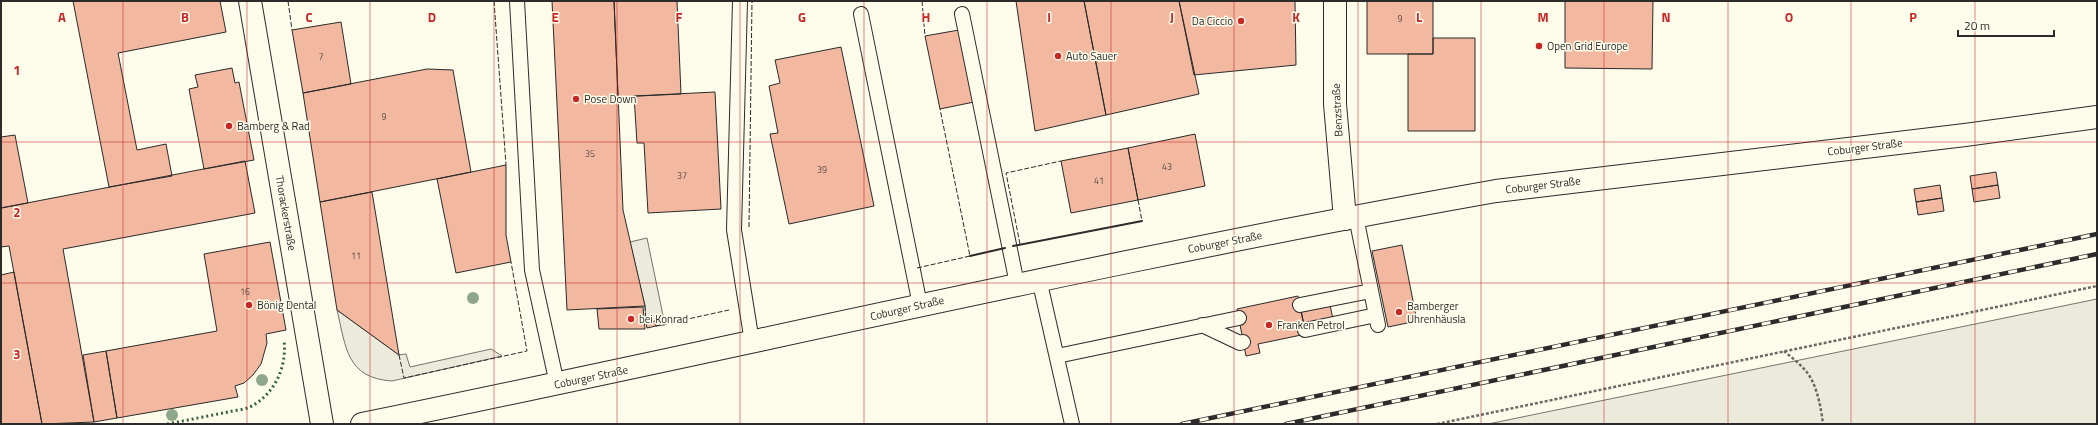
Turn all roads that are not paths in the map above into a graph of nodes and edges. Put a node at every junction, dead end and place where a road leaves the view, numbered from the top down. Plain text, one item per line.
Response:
1 (250, 1) edge
2 (517, 1) edge
3 (740, 1) edge
4 (1335, 1) edge
5 (861, 14) dead end
6 (962, 14) dead end
7 (2097, 117) edge
8 (1350, 218) junction
9 (1039, 279) junction
10 (1017, 284) junction
11 (1371, 291) junction
12 (920, 305) junction
13 (1300, 305) dead end
14 (1239, 318) dead end
15 (1202, 325) junction
16 (1305, 330) dead end
17 (752, 342) junction
18 (1243, 342) dead end
19 (1057, 356) junction
20 (557, 384) junction
21 (322, 424) edge
22 (362, 424) edge
23 (1072, 424) edge

1 - 21 street, Thorackerstraße
2 - 20 lane
3 - 17 lane
4 - 8 street, Benzstraße
5 - 12 lane
6 - 10 lane
7 - 8 street, Coburger Straße
8 - 9 street, Coburger Straße
8 - 11 lane
9 - 10 street, Coburger Straße
9 - 19 lane
10 - 12 street, Coburger Straße
11 - 13 lane
11 - 16 lane
12 - 17 street, Coburger Straße
14 - 15 lane
15 - 18 lane
15 - 19 lane
17 - 20 street, Coburger Straße
19 - 23 lane
20 - 22 street, Coburger Straße

